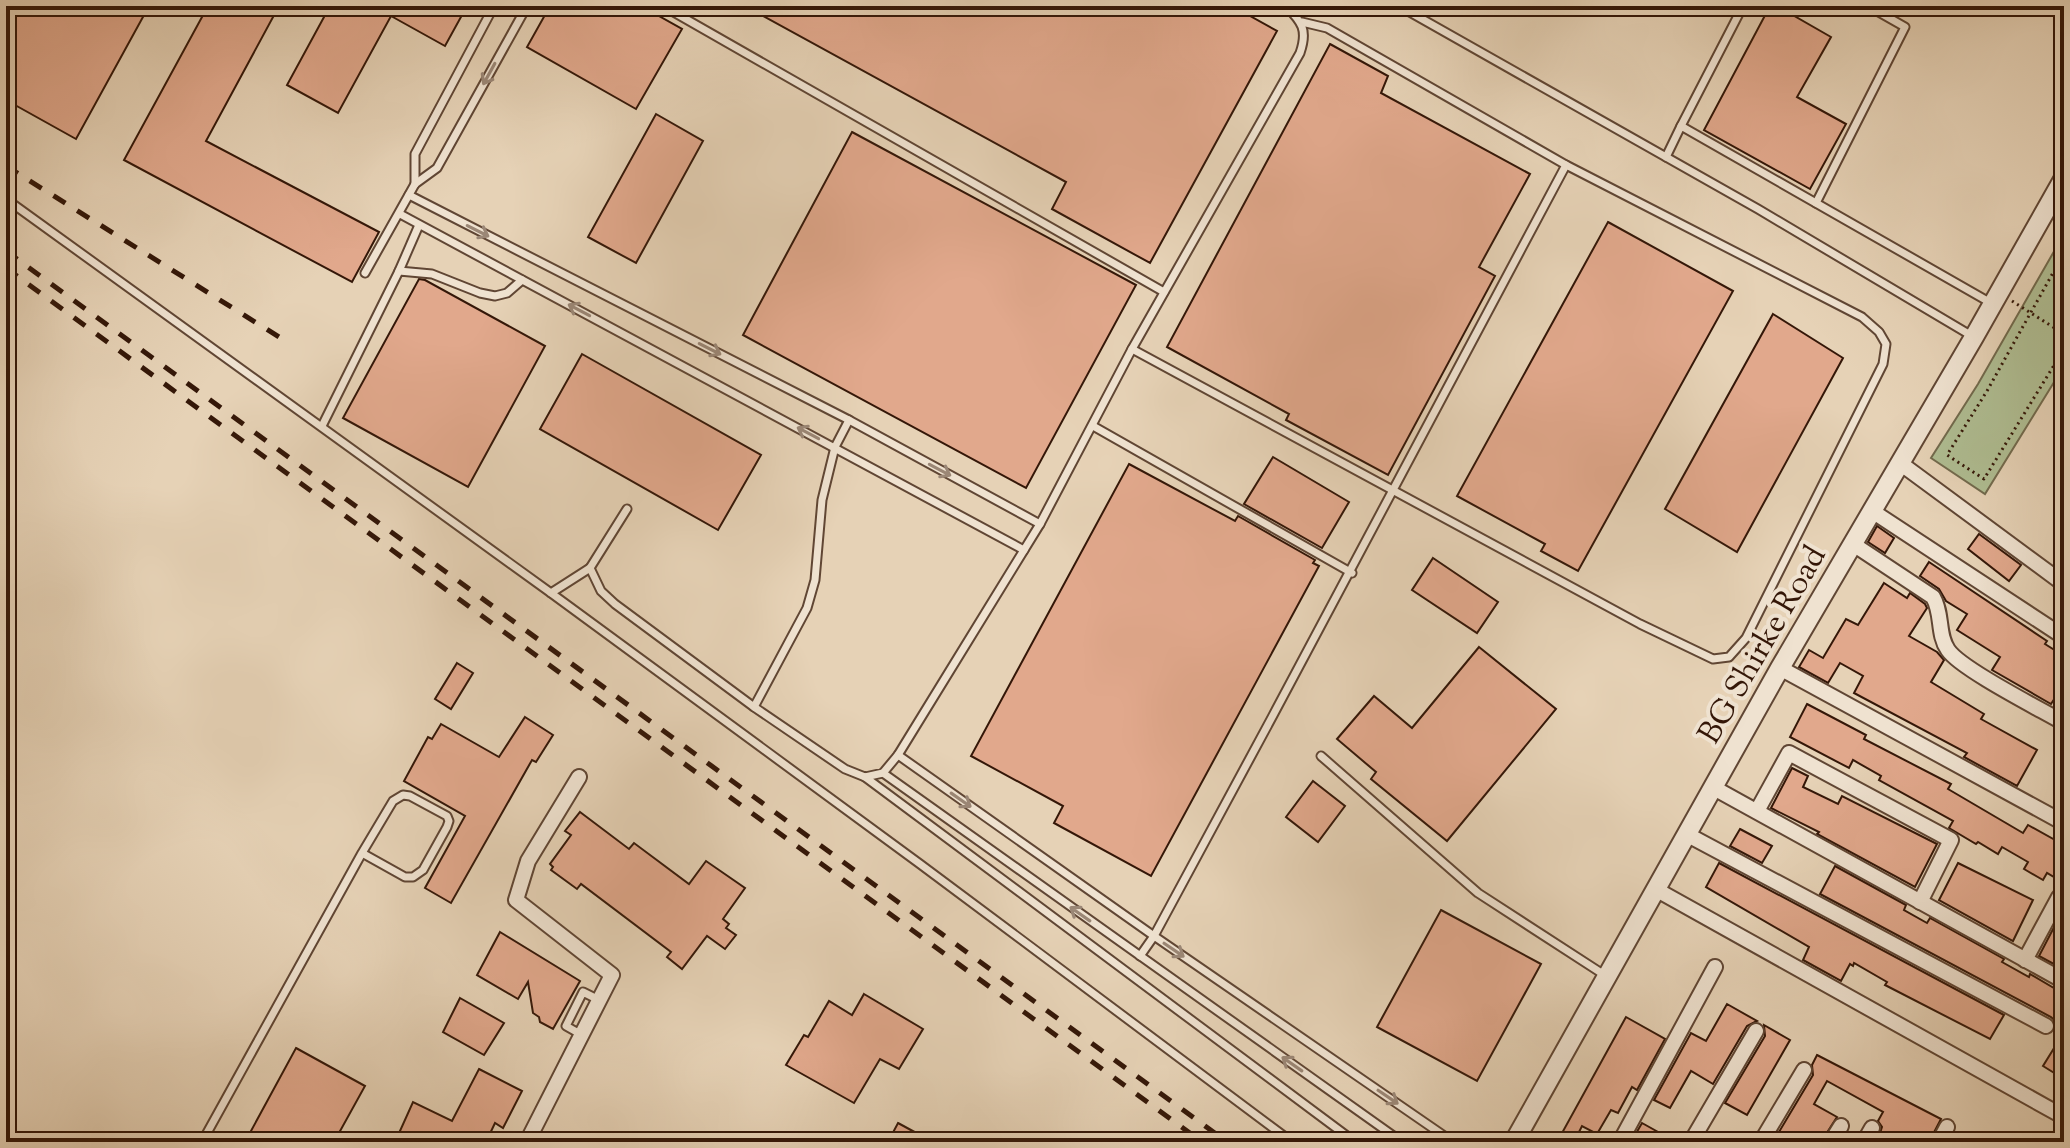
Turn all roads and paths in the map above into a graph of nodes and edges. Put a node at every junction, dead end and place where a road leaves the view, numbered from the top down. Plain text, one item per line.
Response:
1 (494, 6) edge
2 (527, 6) edge
3 (663, 6) edge
4 (1286, 6) edge
5 (1399, 6) edge
6 (1743, 6) edge
7 (1868, 6) edge
8 (1302, 22) junction
9 (1681, 126) junction
10 (1666, 157) junction
11 (1566, 165) junction
12 (415, 184) junction
13 (2063, 184) edge
14 (409, 195) junction
15 (6, 199) edge
16 (1816, 203) junction
17 (400, 214) junction
18 (419, 225) junction
19 (2064, 253) edge
20 (399, 271) junction
21 (365, 273) dead end
22 (522, 280) junction
23 (1164, 292) junction
24 (1996, 298) junction
25 (2030, 312) junction
26 (2064, 334) edge
27 (1974, 337) junction
28 (1132, 349) junction
29 (2064, 349) edge
30 (849, 420) junction
31 (322, 426) junction
32 (1093, 426) junction
33 (835, 447) junction
34 (1900, 463) junction
35 (1393, 491) junction
36 (627, 509) dead end
37 (1872, 511) junction
38 (1040, 524) junction
39 (1853, 544) junction
40 (1024, 550) junction
41 (590, 568) junction
42 (1352, 573) junction
43 (2064, 584) edge
44 (551, 593) junction
45 (2064, 637) edge
46 (1780, 668) junction
47 (754, 707) junction
48 (2064, 723) edge
49 (898, 755) junction
50 (1321, 756) dead end
51 (883, 773) junction
52 (579, 777) dead end
53 (865, 777) junction
54 (1714, 788) junction
55 (1757, 811) junction
56 (2064, 823) edge
57 (1688, 835) junction
58 (362, 853) junction
59 (1657, 890) junction
60 (2064, 900) edge
61 (1920, 902) junction
62 (1154, 936) junction
63 (1140, 956) junction
64 (2025, 960) junction
65 (1715, 967) dead end
66 (1608, 977) junction
67 (2064, 981) edge
68 (2046, 1026) dead end
69 (1756, 1031) dead end
70 (1804, 1070) dead end
71 (2064, 1117) edge
72 (1841, 1126) dead end
73 (1947, 1127) dead end
74 (1872, 1128) dead end
75 (202, 1142) edge
76 (527, 1142) edge
77 (1292, 1142) edge
78 (1355, 1142) edge
79 (1402, 1142) edge
80 (1453, 1142) edge
81 (1514, 1142) edge
82 (1620, 1142) edge
83 (1691, 1142) edge
84 (1761, 1142) edge
85 (1831, 1142) edge
86 (1864, 1142) edge
87 (1939, 1142) edge

1 - 12 lane
2 -> 12 lane
3 - 23 lane
4 - 8 lane
5 - 10 lane
6 - 9 lane
7 - 16 lane
8 - 11 lane
8 - 23 lane
9 - 10 lane
9 - 16 lane
10 - 27 lane
11 - 35 lane
11 - 35 lane
12 - 14 lane
13 - 24 street, BG Shirke Road
14 - 17 lane
14 -> 30 lane
15 - 31 lane
16 - 24 lane
17 - 18 lane
17 - 21 lane
18 - 20 lane
18 - 22 lane
19 - 25 path
20 - 22 lane
20 - 31 lane
33 -> 22 lane
23 - 28 lane
24 - 25 path
24 - 27 street, BG Shirke Road
25 - 26 path
25 - 29 path
27 - 34 street, BG Shirke Road
28 - 32 lane
28 - 35 lane
30 - 33 lane
30 -> 38 lane
31 - 44 lane
32 - 38 lane
32 - 42 lane
33 - 40 lane
33 - 47 lane
34 - 37 street, BG Shirke Road
34 - 43 street
35 - 42 lane
36 - 41 lane
37 - 39 street, BG Shirke Road
37 - 45 street
38 - 40 lane
39 - 46 street, BG Shirke Road
39 - 48 street
40 - 49 lane
41 - 44 lane
41 - 47 lane
42 - 62 lane
44 - 77 lane
46 - 54 street, BG Shirke Road
46 - 56 street
47 - 53 lane
49 - 51 lane
49 -> 62 lane
50 - 66 lane
51 - 53 lane
63 -> 51 lane
52 - 76 street
53 - 78 lane
54 - 55 street
54 - 57 street, BG Shirke Road
55 - 61 street
55 - 61 street
57 - 59 street, BG Shirke Road
57 - 68 street
58 - 58 lane
58 - 75 lane
59 - 66 street, BG Shirke Road
59 - 71 street
60 - 64 street
61 - 64 street
62 - 63 lane
62 -> 80 lane
79 -> 63 lane
64 - 67 street
65 - 82 street
66 - 81 street, BG Shirke Road
69 - 83 street
70 - 84 street
72 - 85 street
73 - 87 street
74 - 86 street

